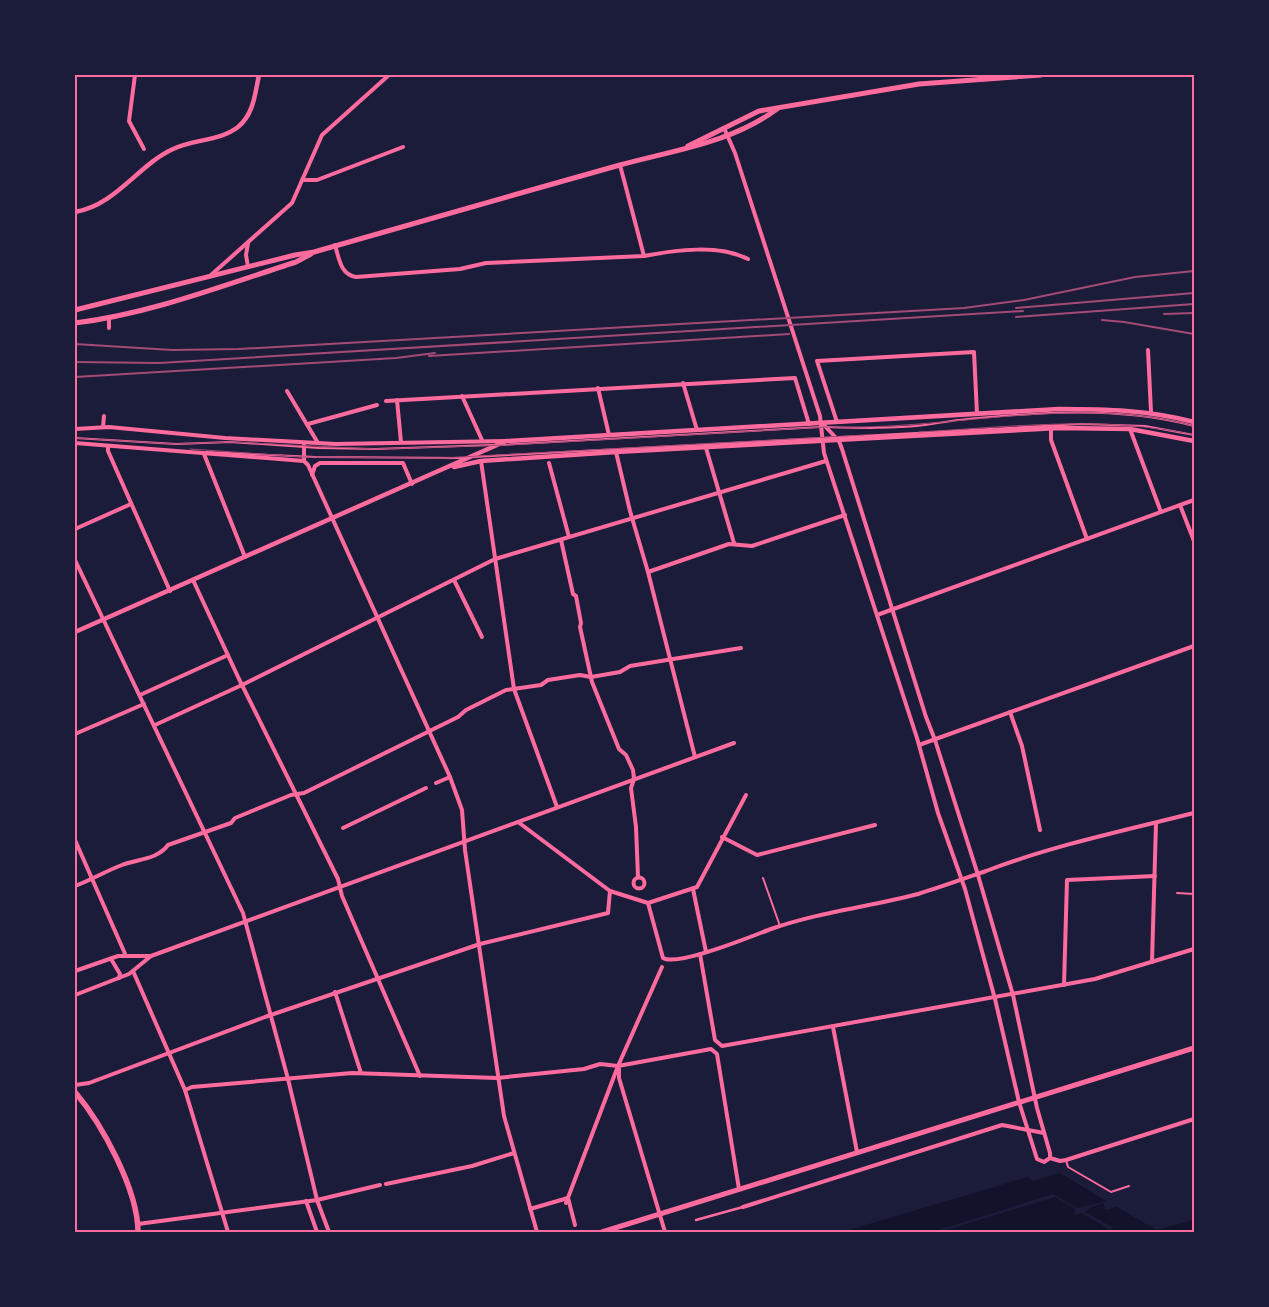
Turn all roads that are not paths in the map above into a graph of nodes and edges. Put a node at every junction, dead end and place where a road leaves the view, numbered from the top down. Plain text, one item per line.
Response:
1 (135, 75) edge
2 (259, 75) edge
3 (389, 75) edge
4 (1041, 75) edge
5 (777, 109) junction
6 (724, 126) junction
7 (728, 135) junction
8 (402, 147) dead end
9 (144, 148) dead end
10 (684, 148) junction
11 (620, 165) junction
12 (302, 180) junction
13 (75, 212) edge
14 (249, 241) junction
15 (335, 246) junction
16 (314, 252) junction
17 (644, 256) junction
18 (748, 259) dead end
19 (248, 267) junction
20 (205, 279) junction
21 (237, 281) junction
22 (75, 310) edge
23 (109, 318) junction
24 (75, 322) edge
25 (109, 328) dead end
26 (1148, 350) dead end
27 (683, 383) junction
28 (598, 388) junction
29 (287, 391) dead end
30 (462, 396) junction
31 (397, 400) junction
32 (386, 402) dead end
33 (377, 405) dead end
34 (1151, 412) junction
35 (977, 414) junction
36 (104, 416) dead end
37 (837, 422) junction
38 (1194, 422) edge
39 (308, 424) junction
40 (808, 426) junction
41 (823, 426) junction
42 (1194, 426) edge
43 (103, 427) junction
44 (75, 429) edge
45 (1051, 429) junction
46 (1130, 429) junction
47 (698, 430) junction
48 (609, 435) junction
49 (1194, 435) edge
50 (75, 438) edge
51 (838, 439) junction
52 (482, 440) junction
53 (821, 440) junction
54 (506, 441) junction
55 (1194, 441) edge
56 (400, 442) junction
57 (392, 443) junction
58 (75, 444) edge
59 (304, 444) junction
60 (318, 444) junction
61 (494, 445) junction
62 (404, 447) junction
63 (108, 448) junction
64 (706, 448) junction
65 (616, 452) junction
66 (204, 454) junction
67 (466, 458) junction
68 (304, 459) junction
69 (481, 461) junction
70 (826, 461) junction
71 (550, 463) dead end
72 (448, 468) junction
73 (312, 475) junction
74 (412, 484) junction
75 (718, 492) junction
76 (1194, 500) edge
77 (131, 504) junction
78 (1180, 505) junction
79 (1161, 512) junction
80 (845, 515) junction
81 (332, 519) junction
82 (632, 519) junction
83 (75, 529) edge
84 (569, 538) junction
85 (1088, 538) junction
86 (561, 540) junction
87 (1194, 541) edge
88 (734, 543) junction
89 (245, 557) junction
90 (495, 559) junction
91 (75, 560) edge
92 (648, 572) junction
93 (193, 580) junction
94 (454, 580) junction
95 (170, 590) junction
96 (892, 610) junction
97 (878, 615) junction
98 (378, 618) junction
99 (104, 619) junction
100 (75, 632) edge
101 (482, 637) dead end
102 (1194, 646) edge
103 (741, 648) dead end
104 (228, 655) junction
105 (670, 661) junction
106 (591, 677) junction
107 (242, 685) junction
108 (514, 689) junction
109 (140, 695) junction
110 (144, 704) junction
111 (1010, 712) junction
112 (155, 725) junction
113 (430, 732) junction
114 (75, 734) edge
115 (935, 740) junction
116 (734, 743) dead end
117 (919, 745) junction
118 (695, 757) junction
119 (450, 777) junction
120 (634, 779) junction
121 (436, 783) dead end
122 (426, 788) dead end
123 (296, 794) junction
124 (746, 795) dead end
125 (557, 807) junction
126 (1194, 813) edge
127 (518, 822) junction
128 (1156, 822) junction
129 (875, 825) dead end
130 (343, 828) dead end
131 (1040, 830) dead end
132 (205, 833) junction
133 (722, 837) junction
134 (75, 840) edge
135 (464, 840) junction
136 (978, 874) junction
137 (1154, 876) junction
138 (92, 877) junction
139 (638, 877) dead end
140 (763, 878) dead end
141 (962, 880) junction
142 (75, 886) edge
143 (340, 886) junction
144 (693, 889) junction
145 (610, 891) junction
146 (1178, 893) dead end
147 (1194, 894) edge
148 (648, 903) junction
149 (246, 921) junction
150 (780, 926) junction
151 (480, 944) junction
152 (1194, 949) edge
153 (706, 952) junction
154 (700, 954) junction
155 (126, 956) junction
156 (151, 956) junction
157 (110, 958) junction
158 (1152, 962) junction
159 (662, 967) dead end
160 (75, 971) edge
161 (133, 971) junction
162 (119, 978) junction
163 (378, 979) junction
164 (1064, 985) junction
165 (335, 992) junction
166 (75, 995) edge
167 (1013, 995) junction
168 (995, 998) junction
169 (270, 1015) junction
170 (833, 1027) junction
171 (1194, 1048) edge
172 (170, 1052) junction
173 (618, 1066) junction
174 (361, 1073) junction
175 (420, 1076) junction
176 (497, 1078) junction
177 (288, 1079) junction
178 (75, 1085) edge
179 (185, 1090) junction
180 (75, 1092) edge
181 (1034, 1097) junction
182 (1019, 1102) junction
183 (1194, 1119) edge
184 (1028, 1130) junction
185 (1044, 1133) junction
186 (857, 1152) junction
187 (514, 1153) junction
188 (1050, 1158) junction
189 (1066, 1160) junction
190 (386, 1184) joint
191 (380, 1185) joint
192 (1129, 1186) dead end
193 (739, 1189) junction
194 (317, 1200) junction
195 (567, 1201) junction
196 (306, 1202) junction
197 (742, 1207) joint
198 (530, 1209) junction
199 (222, 1212) junction
200 (660, 1213) junction
201 (696, 1220) dead end
202 (138, 1224) junction
203 (575, 1225) dead end
204 (138, 1232) edge
205 (228, 1232) edge
206 (317, 1232) edge
207 (329, 1232) edge
208 (537, 1232) edge
209 (602, 1232) edge
210 (665, 1232) edge

1 - 9 street
2 - 13 street
3 - 12 street
4 - 5 main road
5 - 6 main road
5 - 7 main road
6 - 7 street
6 - 10 main road
7 - 10 main road
7 - 41 street
8 - 12 street
10 - 11 main road
11 - 15 main road
11 - 17 street
12 - 14 street
14 - 19 street
14 - 20 street
15 - 16 main road
15 - 17 street
16 - 19 main road
16 - 21 main road
17 - 18 street
19 - 20 main road
19 - 21 main road
20 - 22 main road
21 - 23 main road
23 - 24 main road
23 - 25 street
26 - 34 street
27 - 28 street
27 - 40 street
27 - 47 street
28 - 30 street
28 - 48 street
29 - 39 street
30 - 31 street
30 - 52 street
31 - 32 street
31 - 56 street
33 - 39 street
34 - 35 street
34 - 38 street
35 - 37 street
35 - 37 street
36 - 43 street
37 - 41 street
39 - 60 street
40 - 41 street
40 - 47 street
40 - 61 lane
41 - 42 lane
41 - 51 street
41 - 53 street
43 - 44 street
43 - 59 street
45 - 46 street
45 - 51 street
45 - 85 street
46 - 55 street
46 - 79 street
47 - 48 street
48 - 54 street
49 - 51 lane
50 - 59 lane
51 - 53 street
51 - 96 street
52 - 54 street
52 - 56 street
53 - 64 street
53 - 67 lane
53 - 70 street
54 - 61 street
56 - 57 street
57 - 60 street
57 - 62 lane
58 - 63 street
59 - 60 street
59 - 62 lane
59 - 68 street
61 - 62 lane
61 - 67 street
63 - 66 street
63 - 77 street
64 - 65 street
64 - 75 street
65 - 69 street
65 - 82 street
66 - 68 street
66 - 89 street
67 - 68 lane
67 - 72 street
68 - 73 street
69 - 72 street
69 - 90 street
70 - 75 street
70 - 80 street
71 - 84 street
72 - 74 street
73 - 74 street
73 - 81 street
74 - 81 street
75 - 82 street
75 - 88 street
76 - 78 street
77 - 83 street
77 - 95 street
78 - 79 street
78 - 87 street
79 - 85 street
80 - 88 street
80 - 97 street
81 - 89 street
81 - 98 street
82 - 84 street
82 - 92 street
84 - 86 street
85 - 96 street
86 - 90 street
86 - 106 street
88 - 92 street
89 - 93 street
90 - 94 street
90 - 108 street
91 - 99 street
92 - 105 street
93 - 95 street
93 - 104 street
94 - 98 street
94 - 101 street
95 - 99 street
96 - 97 street
96 - 115 street
97 - 117 street
98 - 107 street
98 - 113 street
99 - 100 street
99 - 109 street
102 - 111 street
103 - 105 street
104 - 107 street
104 - 109 street
105 - 106 street
105 - 118 street
106 - 108 street
106 - 120 street
107 - 112 street
107 - 123 street
108 - 113 street
108 - 125 street
109 - 110 street
110 - 112 street
110 - 114 street
111 - 115 street
111 - 131 street
112 - 132 street
113 - 119 street
113 - 123 street
115 - 117 street
115 - 136 street
116 - 118 street
117 - 141 street
118 - 120 street
119 - 121 street
119 - 135 street
120 - 125 street
120 - 139 street
122 - 130 street
123 - 132 street
123 - 143 street
124 - 133 street
125 - 127 street
126 - 128 street
127 - 135 street
127 - 145 street
128 - 136 street
128 - 137 street
129 - 133 street
132 - 138 street
132 - 149 street
133 - 144 street
134 - 138 street
135 - 143 street
135 - 151 street
136 - 141 street
136 - 167 street
137 - 158 street
137 - 164 street
138 - 142 street
138 - 155 street
140 - 150 lane
141 - 150 street
141 - 168 street
143 - 149 street
143 - 163 street
144 - 148 street
144 - 153 street
145 - 148 street
145 - 151 street
146 - 147 lane
148 - 154 street
149 - 156 street
149 - 169 street
150 - 153 street
151 - 163 street
151 - 176 street
152 - 158 street
153 - 154 street
154 - 170 street
155 - 156 street
155 - 157 street
156 - 161 street
157 - 160 street
157 - 162 street
158 - 164 street
159 - 173 street
161 - 162 street
161 - 172 street
162 - 166 street
163 - 165 street
163 - 175 street
164 - 167 street
165 - 169 street
165 - 174 street
167 - 168 street
167 - 181 street
168 - 170 street
168 - 182 street
169 - 172 street
169 - 177 street
170 - 186 street
171 - 181 main road
172 - 178 street
172 - 179 street
173 - 176 street
173 - 193 street
173 - 195 street
173 - 200 street
174 - 175 street
174 - 177 street
175 - 176 street
176 - 187 street
177 - 179 street
177 - 194 street
179 - 199 street
180 - 202 main road
181 - 182 main road
181 - 185 street
182 - 184 street
182 - 186 main road
183 - 189 street
184 - 185 street
184 - 188 street
184 - 197 street
185 - 188 street
186 - 193 main road
187 - 190 street
187 - 198 street
188 - 189 street
189 - 192 lane
190 - 191 lane
191 - 194 street
193 - 200 main road
194 - 196 street
194 - 207 street
195 - 198 street
195 - 203 street
196 - 199 street
196 - 206 street
197 - 201 street
198 - 208 street
199 - 202 street
199 - 205 street
200 - 209 main road
200 - 210 street
202 - 204 main road

